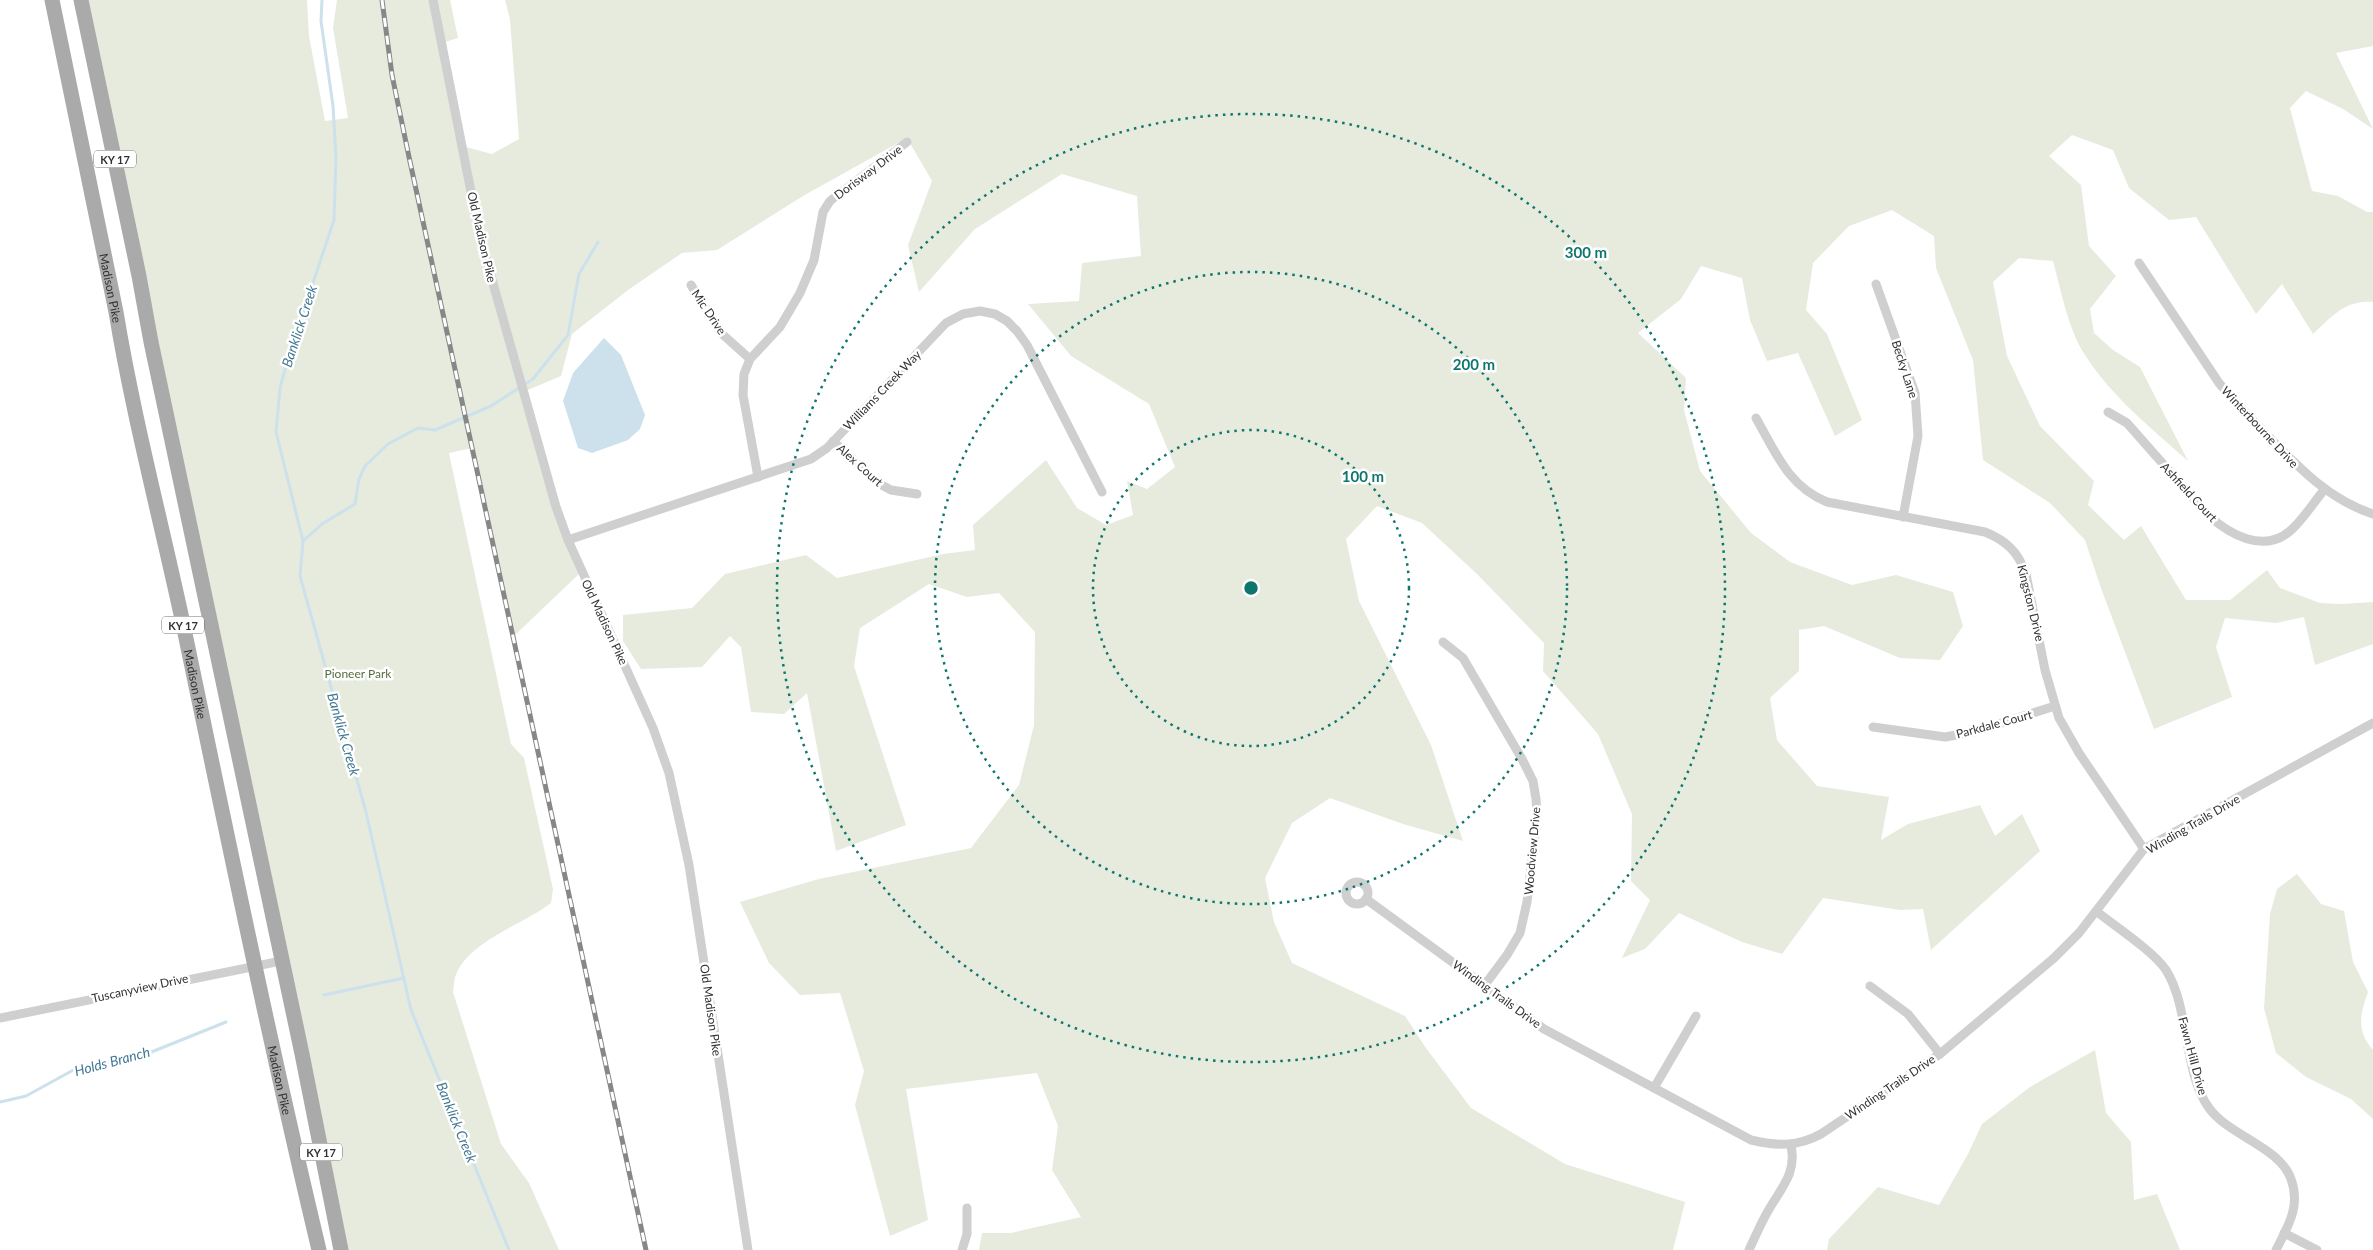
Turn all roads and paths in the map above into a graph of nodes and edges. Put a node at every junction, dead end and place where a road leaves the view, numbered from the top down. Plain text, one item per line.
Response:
1 (52, 0) edge
2 (81, 0) edge
3 (433, 0) edge
4 (907, 142) dead end
5 (2139, 262) dead end
6 (1876, 284) dead end
7 (691, 285) dead end
8 (750, 359) junction
9 (2108, 412) dead end
10 (1756, 418) dead end
11 (833, 441) junction
12 (758, 477) junction
13 (2324, 490) junction
14 (1102, 492) dead end
15 (917, 494) dead end
16 (2373, 514) edge
17 (1903, 517) junction
18 (568, 540) junction
19 (1442, 642) dead end
20 (2055, 706) junction
21 (2373, 723) edge
22 (1873, 727) dead end
23 (2144, 849) junction
24 (1366, 899) dead end
25 (2096, 911) junction
26 (281, 961) junction
27 (254, 965) junction
28 (1484, 986) junction
29 (1870, 986) dead end
30 (1696, 1016) dead end
31 (0, 1018) edge
32 (1940, 1054) junction
33 (1654, 1088) junction
34 (1791, 1146) junction
35 (967, 1208) dead end
36 (2284, 1233) junction
37 (319, 1250) edge
38 (340, 1250) edge
39 (748, 1250) edge
40 (962, 1250) edge
41 (1749, 1250) edge
42 (2276, 1250) edge
43 (2317, 1250) edge

1 - 27 main road, Madison Pike / KY 17
2 - 26 main road, KY 17
3 - 18 street, Old Madison Pike
4 - 8 street, Dorisway Drive
5 - 13 street, Winterbourne Drive
6 - 17 street, Becky Lane
7 - 8 street, Mic Drive
8 - 12 street, Dorisway Drive
9 - 13 street, Ashfield Court
10 - 17 street, Kingston Drive
11 - 12 street, Williams Creek Way
11 - 14 street, Williams Creek Way
11 - 15 street, Alex Court
12 - 18 street, Williams Creek Way
13 - 16 street, Winterbourne Drive
17 - 20 street, Kingston Drive
18 - 39 street, Old Madison Pike
19 - 28 street, Woodview Drive
20 - 22 street, Parkdale Court
20 - 23 street, Kingston Drive
21 - 23 street, Winding Trails Drive
23 - 25 street, Winding Trails Drive
24 - 28 street, Winding Trails Drive
25 - 32 street, Winding Trails Drive
25 - 36 street, Fawn Hill Drive
26 - 27 street, Tuscanyview Drive
26 - 38 main road, KY 17
27 - 31 street, Tuscanyview Drive
27 - 37 main road, Madison Pike / KY 17
28 - 33 street, Winding Trails Drive
29 - 32 street
30 - 33 street
32 - 34 street, Winding Trails Drive
33 - 34 street, Winding Trails Drive
34 - 41 street
35 - 40 street
36 - 42 street, Fawn Hill Drive
36 - 43 street

